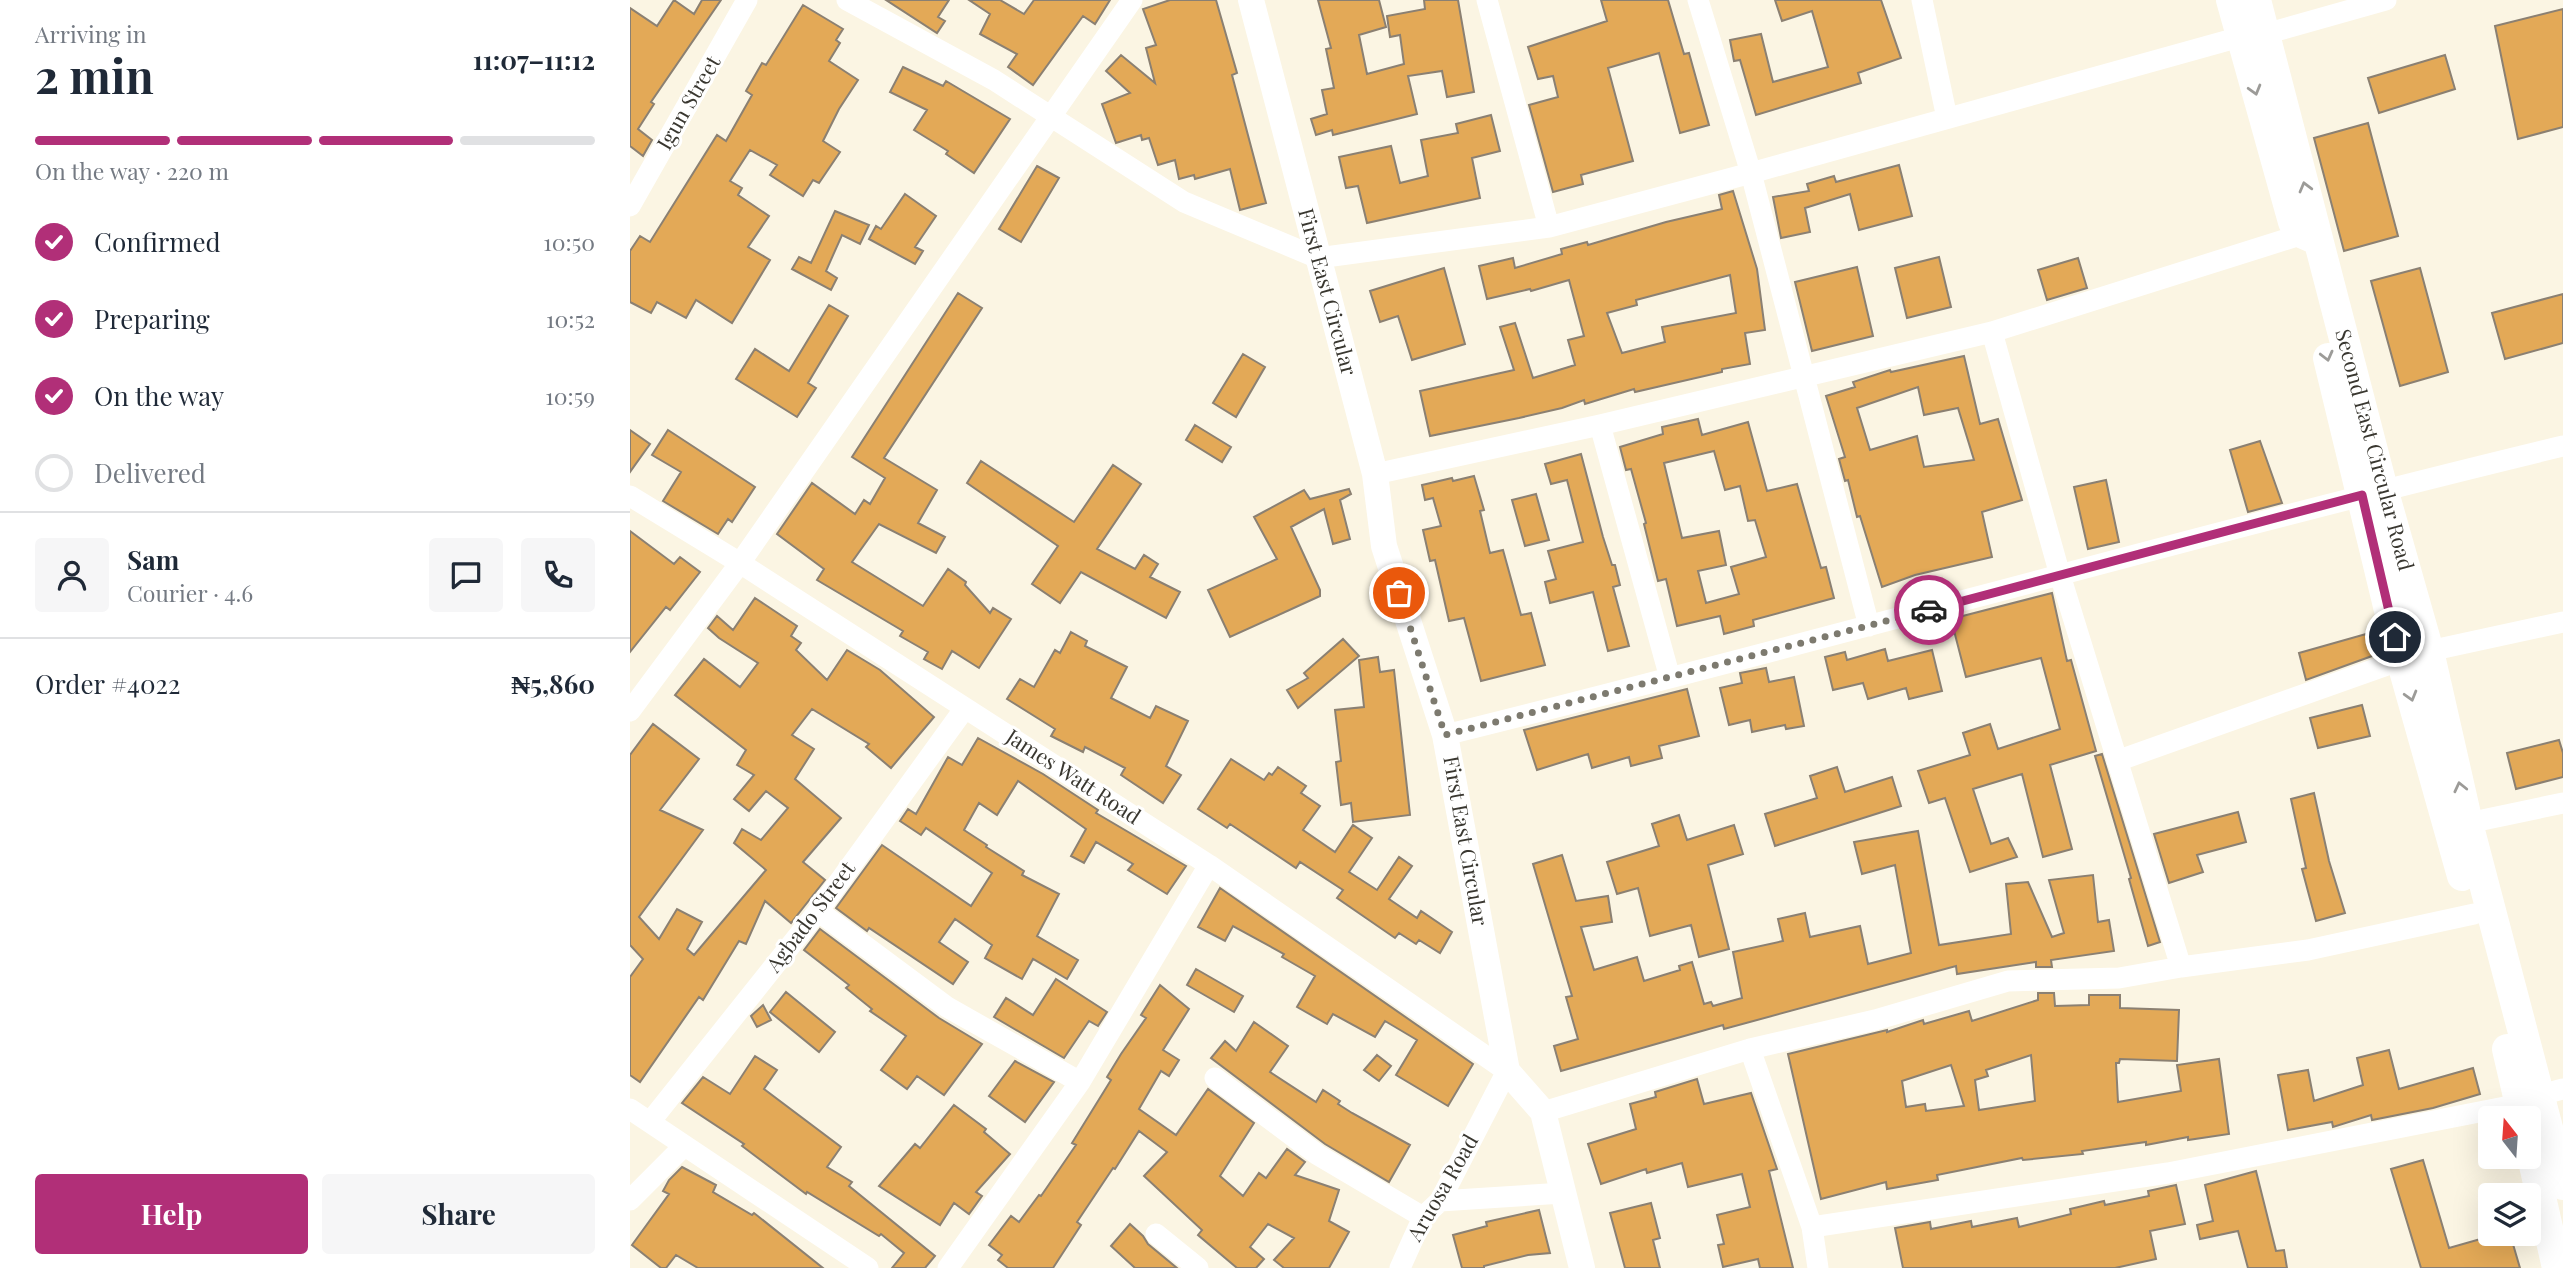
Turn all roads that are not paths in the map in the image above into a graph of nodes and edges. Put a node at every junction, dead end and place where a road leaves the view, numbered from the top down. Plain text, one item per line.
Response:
1 (747, 0) edge
2 (847, 0) edge
3 (1132, 0) edge
4 (1251, 0) edge
5 (1487, 0) edge
6 (1698, 0) edge
7 (1922, 0) edge
8 (2231, 0) edge
9 (2256, 0) edge
10 (2386, 0) edge
11 (2252, 35) junction
12 (1049, 117) junction
13 (1947, 118) junction
14 (1751, 173) junction
15 (630, 206) edge
16 (1549, 227) junction
17 (2309, 241) junction
18 (1318, 258) junction
19 (1992, 332) junction
20 (1803, 377) junction
21 (1600, 425) junction
22 (2563, 446) edge
23 (1375, 474) junction
24 (2373, 492) junction
25 (630, 496) edge
26 (740, 563) junction
27 (2060, 575) junction
28 (2563, 621) edge
29 (1869, 626) junction
30 (2429, 650) junction
31 (2401, 660) junction
32 (1670, 678) junction
33 (965, 708) junction
34 (630, 711) edge
35 (1445, 735) junction
36 (2118, 761) junction
37 (2563, 803) edge
38 (2468, 823) junction
39 (1209, 865) junction
40 (818, 911) junction
41 (2474, 914) junction
42 (2181, 967) junction
43 (1750, 1049) junction
44 (1507, 1071) junction
45 (1215, 1078) dead end
46 (1080, 1082) junction
47 (2537, 1102) edge
48 (630, 1109) edge
49 (1543, 1112) junction
50 (650, 1122) junction
51 (684, 1146) junction
52 (2535, 1169) edge
53 (2563, 1185) edge
54 (1563, 1193) junction
55 (630, 1200) edge
56 (1440, 1202) junction
57 (1423, 1217) junction
58 (1812, 1227) junction
59 (1156, 1234) dead end
60 (868, 1268) edge
61 (948, 1268) edge
62 (1198, 1268) edge
63 (1400, 1268) edge
64 (1582, 1268) edge
65 (1818, 1268) edge
66 (2557, 1268) edge

1 - 15 street, Igun Street
2 - 12 street
3 - 12 street
4 - 18 street, First East Circular
5 - 16 street
6 - 14 street
7 - 13 street
8 - 11 main road, Second East Circular Road
9 - 11 main road, Second East Circular Road
10 - 11 street
11 - 13 street
11 - 17 main road, Second East Circular Road
12 - 18 street
12 - 26 street
13 - 14 street
14 - 16 street
14 - 20 street
16 - 18 street
17 - 19 street
17 - 24 main road, Second East Circular Road
18 - 23 street, First East Circular
19 - 20 street
19 - 27 street
20 - 21 street
20 - 29 street
21 - 23 street
21 - 32 street
22 - 24 street
23 - 35 street, First East Circular
24 - 27 street
24 - 30 main road, Second East Circular Road
24 - 31 main road, Second East Circular Road
25 - 26 street, James Watt Road
26 - 33 street, James Watt Road
26 - 34 street
27 - 29 street
27 - 36 street
28 - 30 street
29 - 32 street
38 -> 30 main road, Second East Circular Road
31 - 36 street
31 -> 41 main road, Second East Circular Road
32 - 35 street
33 - 39 street, James Watt Road
33 - 40 street, Agbado Street
35 - 44 street, First East Circular
36 - 42 street
37 - 38 street
38 - 47 main road, Second East Circular Road
39 - 44 street, James Watt Road
39 - 46 street
40 - 46 street
40 - 50 street, Agbado Street
41 - 42 street
41 - 47 main road, Second East Circular Road
42 - 43 street
43 - 49 street
43 - 58 street
44 - 49 street
44 - 56 street, Aruosa Road
45 - 57 street
46 - 61 street
47 - 53 main road, Second East Circular Road
47 - 58 street
48 - 50 street
49 - 54 street
50 - 51 street
51 - 55 street
51 - 60 street
52 - 66 main road
54 - 56 street
54 - 64 street
56 - 57 street, Aruosa Road
57 - 63 street, Aruosa Road
58 - 65 street
59 - 62 street

